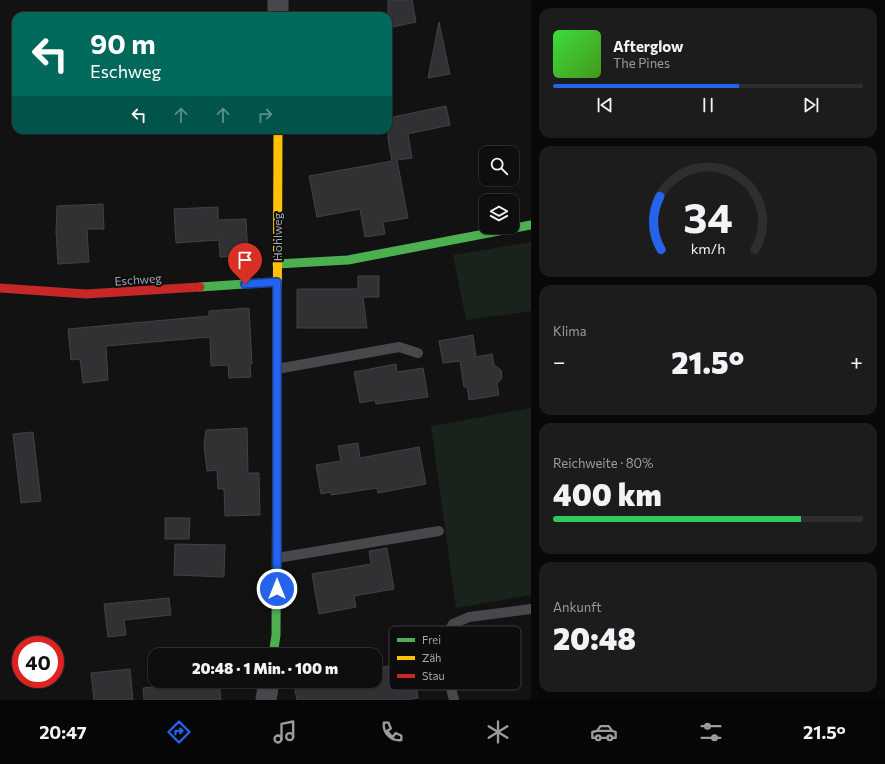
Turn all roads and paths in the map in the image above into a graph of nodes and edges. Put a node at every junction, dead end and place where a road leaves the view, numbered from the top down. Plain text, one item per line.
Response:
1 (278, 0) edge
2 (278, 12) edge
3 (278, 134) edge
4 (531, 225) edge
5 (277, 264) junction
6 (277, 282) junction
7 (0, 288) edge
8 (418, 353) dead end
9 (277, 369) junction
10 (439, 531) dead end
11 (277, 558) junction
12 (531, 609) edge
13 (452, 626) edge
14 (274, 648) edge
15 (268, 688) edge
16 (451, 690) edge
17 (266, 700) edge
18 (454, 700) edge

1 - 2 street
3 - 5 street, Hohlweg
4 - 5 street
5 - 6 street, Hohlweg
6 - 7 street, Eschweg
6 - 9 street, Hohlweg
8 - 9 lane
9 - 11 street, Hohlweg
10 - 11 lane
11 - 14 street, Hohlweg
12 - 13 lane
15 - 17 street
16 - 18 lane

